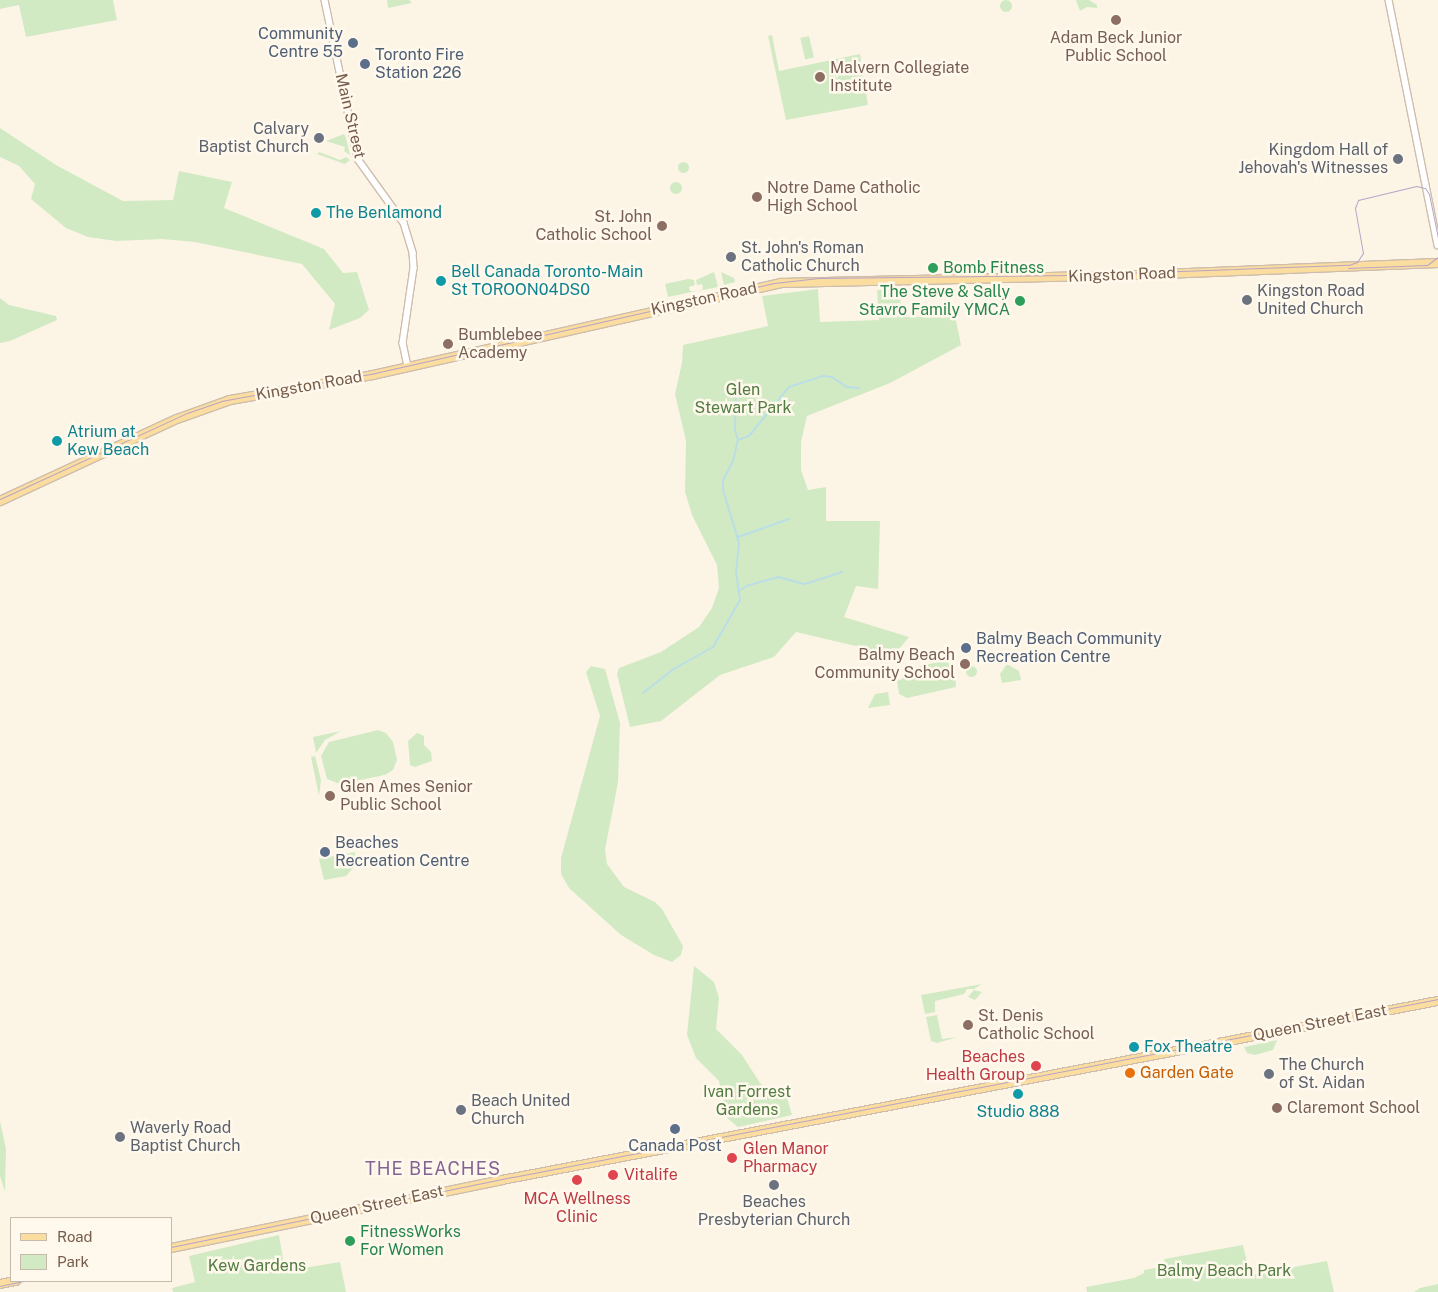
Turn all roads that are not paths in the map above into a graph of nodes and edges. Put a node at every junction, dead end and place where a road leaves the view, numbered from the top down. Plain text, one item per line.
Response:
1 (325, 0) edge
2 (1389, 0) edge
3 (1438, 245) edge
4 (1438, 263) edge
5 (408, 367) junction
6 (0, 501) edge
7 (1438, 1000) edge
8 (172, 1248) edge

1 - 5 street, Main Street
2 - 3 street
4 - 5 main road, Kingston Road
5 - 6 main road, Kingston Road
7 - 8 main road, Queen Street East

